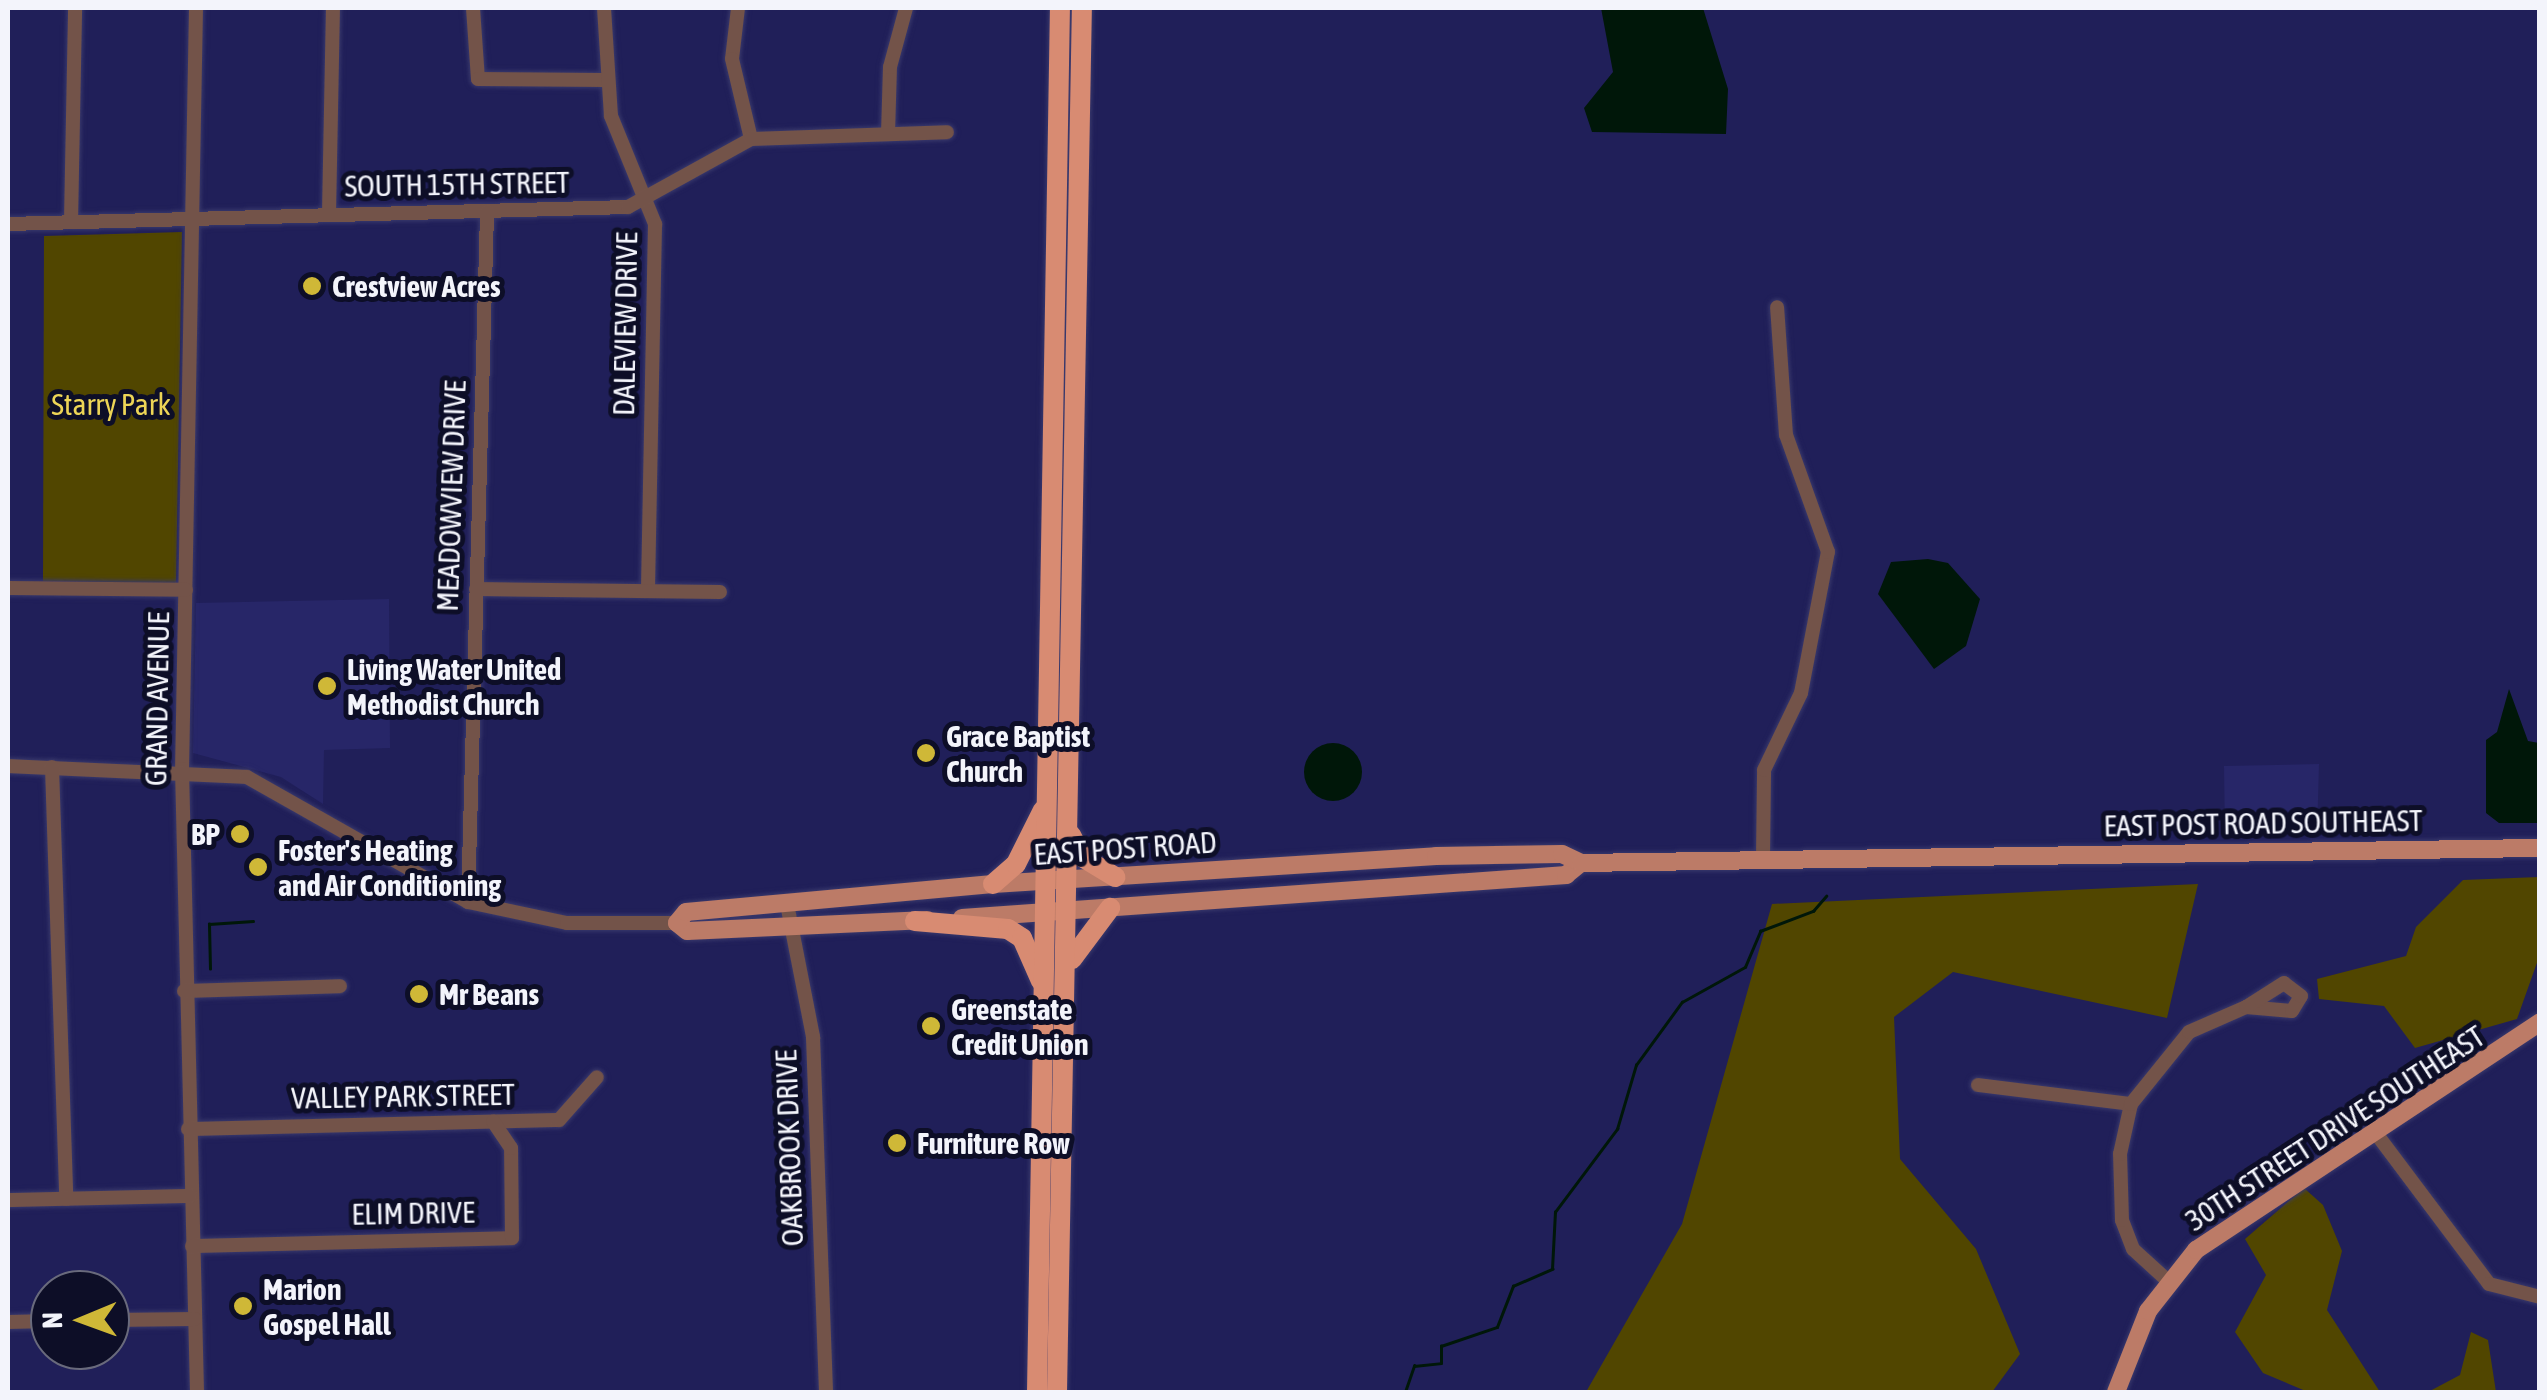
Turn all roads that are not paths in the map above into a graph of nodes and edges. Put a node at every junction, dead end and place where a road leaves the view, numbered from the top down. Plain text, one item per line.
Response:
1 (75, 8) edge
2 (196, 8) edge
3 (333, 8) edge
4 (473, 8) edge
5 (604, 8) edge
6 (738, 8) edge
7 (906, 8) edge
8 (1060, 8) edge
9 (1082, 8) edge
10 (605, 80) junction
11 (946, 132) dead end
12 (888, 134) junction
13 (751, 140) junction
14 (649, 203) junction
15 (486, 211) junction
16 (329, 214) junction
17 (193, 218) junction
18 (71, 222) junction
19 (8, 224) edge
20 (1776, 307) dead end
21 (8, 588) edge
22 (476, 588) junction
23 (186, 590) junction
24 (648, 591) junction
25 (720, 592) dead end
26 (8, 766) edge
27 (52, 767) junction
28 (182, 769) junction
29 (1047, 799) junction
30 (1070, 830) junction
31 (2540, 848) edge
32 (1988, 854) joint
33 (1763, 858) junction
34 (1581, 863) junction
35 (1114, 877) junction
36 (1069, 880) junction
37 (1046, 881) junction
38 (994, 884) junction
39 (468, 902) junction
40 (787, 904) junction
41 (1110, 908) junction
42 (1068, 910) junction
43 (1046, 913) junction
44 (915, 921) junction
45 (677, 923) junction
46 (788, 928) junction
47 (1068, 971) junction
48 (340, 986) dead end
49 (184, 991) junction
50 (1046, 994) junction
51 (2246, 1007) dead end
52 (2540, 1022) edge
53 (597, 1077) dead end
54 (1978, 1085) dead end
55 (2130, 1104) junction
56 (493, 1121) junction
57 (188, 1129) junction
58 (2375, 1132) junction
59 (190, 1196) junction
60 (66, 1199) junction
61 (8, 1200) edge
62 (192, 1246) junction
63 (2168, 1281) junction
64 (2540, 1297) edge
65 (195, 1319) junction
66 (130, 1320) edge
67 (197, 1392) edge
68 (826, 1392) edge
69 (1037, 1392) edge
70 (1057, 1392) edge
71 (2116, 1392) edge

1 - 18 street
2 - 17 street, GRAND AVENUE
3 - 16 street
4 - 10 street
5 - 10 street, DALEVIEW DRIVE
6 - 13 street
7 - 12 street
8 - 29 highway
9 - 30 highway
10 - 14 street, DALEVIEW DRIVE
11 - 12 street, SOUTH 15TH STREET
12 - 13 street, SOUTH 15TH STREET
13 - 14 street, SOUTH 15TH STREET
14 - 15 street, SOUTH 15TH STREET
14 - 24 street, DALEVIEW DRIVE
15 - 16 street, SOUTH 15TH STREET
15 - 22 street, MEADOWVIEW DRIVE
16 - 17 street, SOUTH 15TH STREET
17 - 18 street, SOUTH 15TH STREET
17 - 23 street, GRAND AVENUE
18 - 19 street, SOUTH 15TH STREET
20 - 33 street
21 - 23 street
22 - 24 street
22 - 39 street, MEADOWVIEW DRIVE
23 - 28 street, GRAND AVENUE
24 - 25 street
26 - 27 street, EAST POST ROAD
27 - 28 street, EAST POST ROAD
27 - 60 street
28 - 39 street, EAST POST ROAD
28 - 49 street, GRAND AVENUE
29 - 37 highway
29 - 38 highway
30 - 35 highway
30 - 36 highway
31 - 32 main road, EAST POST ROAD SOUTHEAST
32 - 33 main road, EAST POST ROAD
33 - 34 main road, EAST POST ROAD
34 - 35 main road, EAST POST ROAD
34 - 41 main road, EAST POST ROAD
35 - 36 main road, EAST POST ROAD
36 - 37 main road, EAST POST ROAD
36 - 42 highway
37 - 38 main road, EAST POST ROAD
37 - 43 highway
38 - 40 main road, EAST POST ROAD
39 - 45 street, EAST POST ROAD
40 - 45 main road, EAST POST ROAD
40 - 46 street, OAKBROOK DRIVE
41 - 42 main road, EAST POST ROAD
41 - 47 highway
42 - 43 main road, EAST POST ROAD
42 - 47 highway
43 - 44 main road, EAST POST ROAD
43 - 50 highway
44 - 46 main road, EAST POST ROAD
44 - 50 highway
45 - 46 main road, EAST POST ROAD
46 - 68 street, OAKBROOK DRIVE
47 - 70 highway
48 - 49 street
49 - 57 street, GRAND AVENUE
50 - 69 highway
51 - 55 street
52 - 58 main road, 30TH STREET DRIVE SOUTHEAST
53 - 56 street, VALLEY PARK STREET
54 - 55 street
55 - 63 street
56 - 57 street, VALLEY PARK STREET
56 - 62 street, ELIM DRIVE
57 - 59 street, GRAND AVENUE
58 - 63 main road, 30TH STREET DRIVE SOUTHEAST
58 - 64 street
59 - 60 street
59 - 62 street, GRAND AVENUE
60 - 61 street
62 - 65 street, GRAND AVENUE
63 - 71 main road, 30TH STREET DRIVE SOUTHEAST
65 - 66 street
65 - 67 street, GRAND AVENUE

